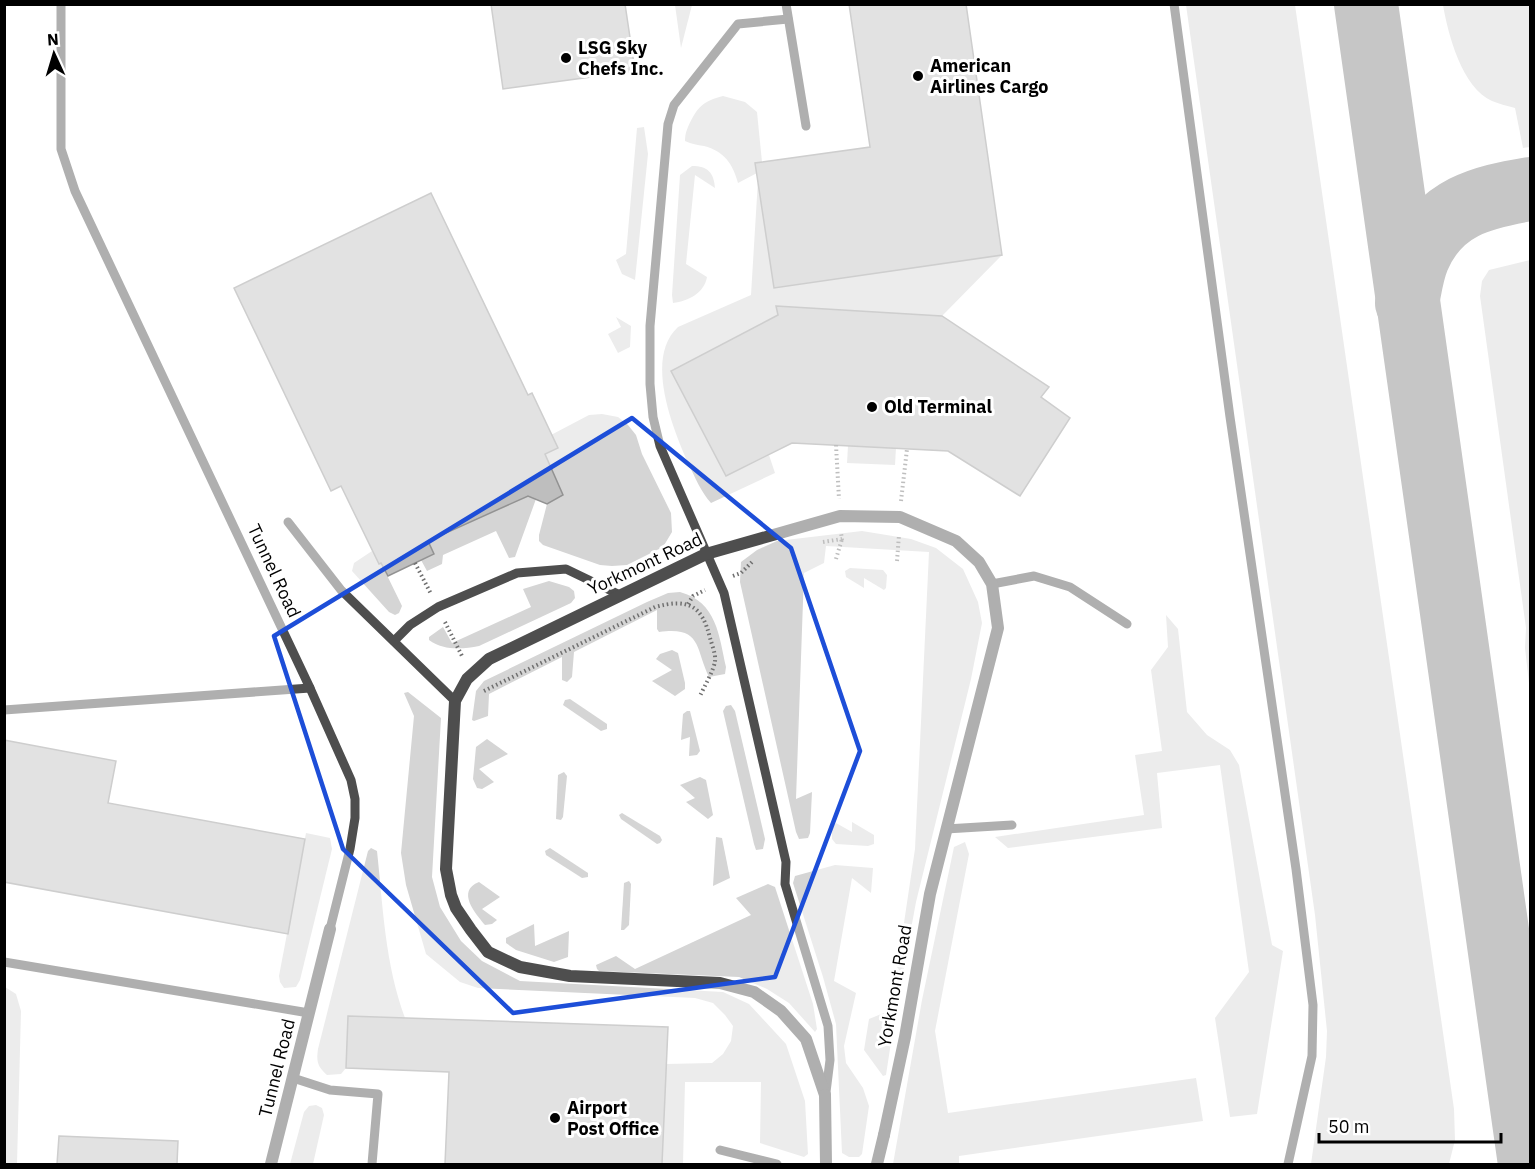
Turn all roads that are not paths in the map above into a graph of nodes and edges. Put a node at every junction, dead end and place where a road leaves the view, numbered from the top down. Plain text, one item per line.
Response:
1 (61, 4) edge
2 (786, 4) edge
3 (1174, 4) edge
4 (788, 19) junction
5 (806, 126) dead end
6 (288, 522) dead end
7 (706, 554) junction
8 (993, 584) junction
9 (620, 596) junction
10 (1127, 624) dead end
11 (394, 641) junction
12 (310, 688) junction
13 (454, 701) junction
14 (4, 710) edge
15 (1012, 825) dead end
16 (946, 829) junction
17 (330, 928) joint
18 (4, 962) edge
19 (309, 1013) junction
20 (293, 1078) junction
21 (825, 1095) junction
22 (720, 1150) dead end
23 (271, 1164) edge
24 (372, 1164) edge
25 (777, 1164) edge
26 (826, 1164) edge
27 (878, 1164) edge
28 (1288, 1164) edge

1 - 12 lane, Tunnel Road
2 - 4 lane
3 - 28 lane
4 - 5 lane
4 - 7 lane
6 - 11 lane
7 - 8 street, Yorkmont Road
7 - 9 street, Yorkmont Road
7 - 21 lane
8 - 10 lane
8 - 16 street, Yorkmont Road
9 - 11 lane
9 - 13 street, Yorkmont Road
11 - 13 lane
12 - 14 lane
12 - 17 lane, Tunnel Road
13 - 21 street, Yorkmont Road
15 - 16 lane
16 - 27 street, Yorkmont Road
17 - 19 street, Tunnel Road
18 - 19 lane
19 - 20 street, Tunnel Road
20 - 23 street, Tunnel Road
20 - 24 lane
21 - 26 street, Yorkmont Road
22 - 25 lane

